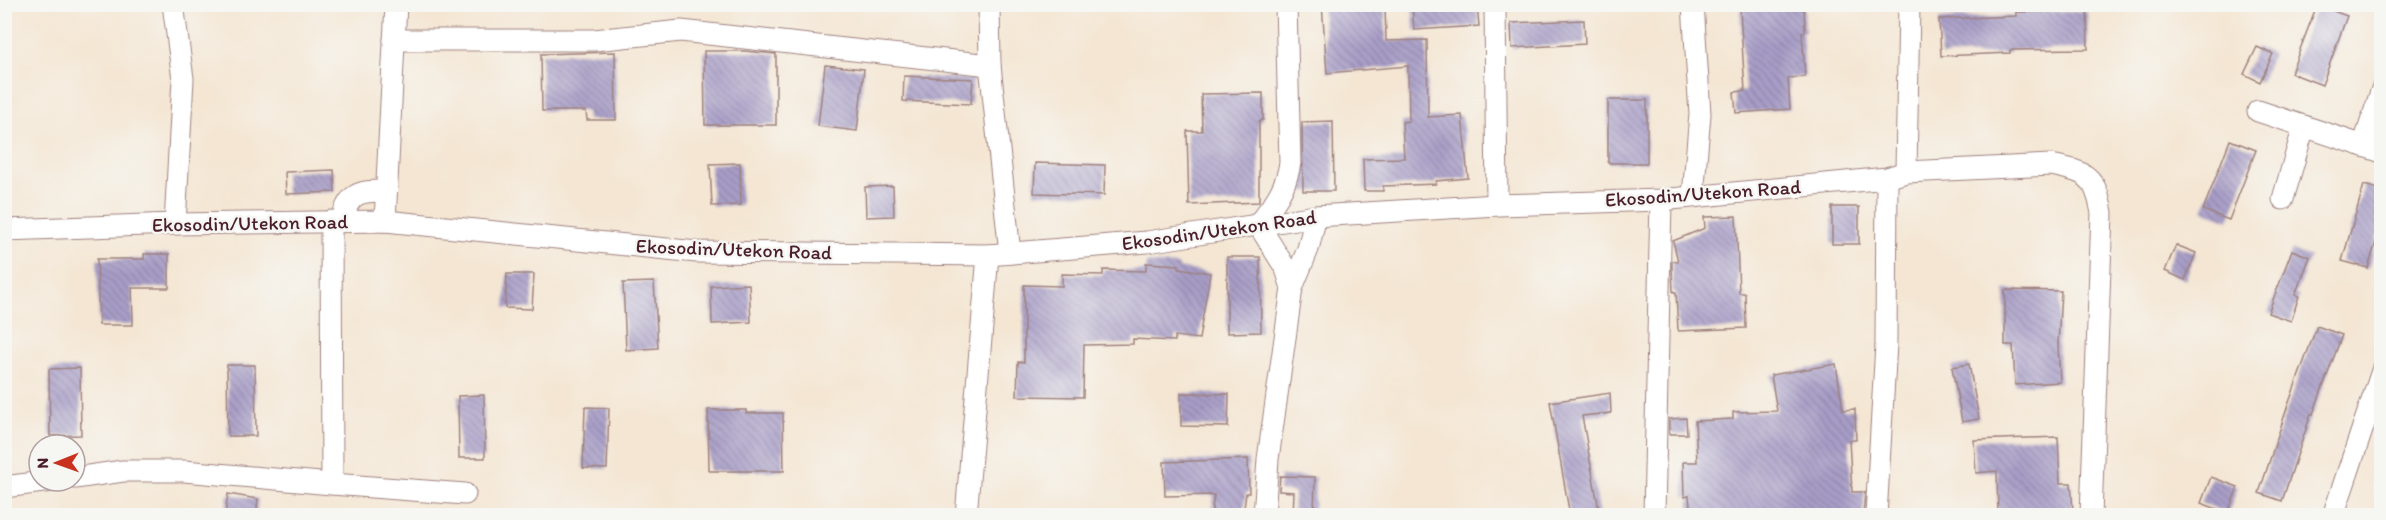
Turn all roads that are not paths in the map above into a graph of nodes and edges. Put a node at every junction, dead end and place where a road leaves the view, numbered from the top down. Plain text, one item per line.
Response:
1 (173, 4) edge
2 (396, 4) edge
3 (989, 4) edge
4 (1286, 4) edge
5 (1495, 4) edge
6 (1693, 4) edge
7 (1909, 4) edge
8 (394, 40) junction
9 (990, 65) junction
10 (2382, 88) edge
11 (2258, 111) dead end
12 (2304, 126) junction
13 (2372, 149) edge
14 (1897, 175) junction
15 (385, 191) junction
16 (1693, 196) junction
17 (2283, 198) dead end
18 (1661, 200) junction
19 (1497, 205) junction
20 (1316, 216) junction
21 (336, 221) junction
22 (385, 221) junction
23 (175, 224) junction
24 (1258, 224) junction
25 (4, 230) edge
26 (1010, 253) junction
27 (988, 255) junction
28 (1292, 288) junction
29 (2382, 371) edge
30 (87, 476) edge
31 (27, 484) edge
32 (332, 484) junction
33 (4, 487) edge
34 (465, 494) dead end
35 (966, 516) edge
36 (1264, 516) edge
37 (1654, 516) edge
38 (1876, 516) edge
39 (2091, 516) edge
40 (2333, 516) edge

1 - 23 street
2 - 8 street
3 - 9 street
4 - 24 street
5 - 19 street
6 - 16 street
7 - 14 street
8 - 9 street
8 - 15 street
9 - 26 street
10 - 13 street
11 - 12 street
12 - 13 street
12 - 17 street
14 - 16 street, Ekosodin/Utekon Road
14 - 38 street
14 - 39 street, Ekosodin/Utekon Road
15 - 21 street
15 - 22 street
16 - 18 street, Ekosodin/Utekon Road
18 - 19 street, Ekosodin/Utekon Road
18 - 37 street
19 - 20 street, Ekosodin/Utekon Road
20 - 24 street, Ekosodin/Utekon Road
20 - 28 street
21 - 22 street, Ekosodin/Utekon Road
21 - 23 street, Ekosodin/Utekon Road
21 - 32 street
22 - 27 street, Ekosodin/Utekon Road
23 - 25 street, Ekosodin/Utekon Road
24 - 26 street, Ekosodin/Utekon Road
24 - 28 street
26 - 27 street, Ekosodin/Utekon Road
27 - 35 street
28 - 36 street
29 - 40 street
30 - 32 street
31 - 33 street
32 - 34 street

